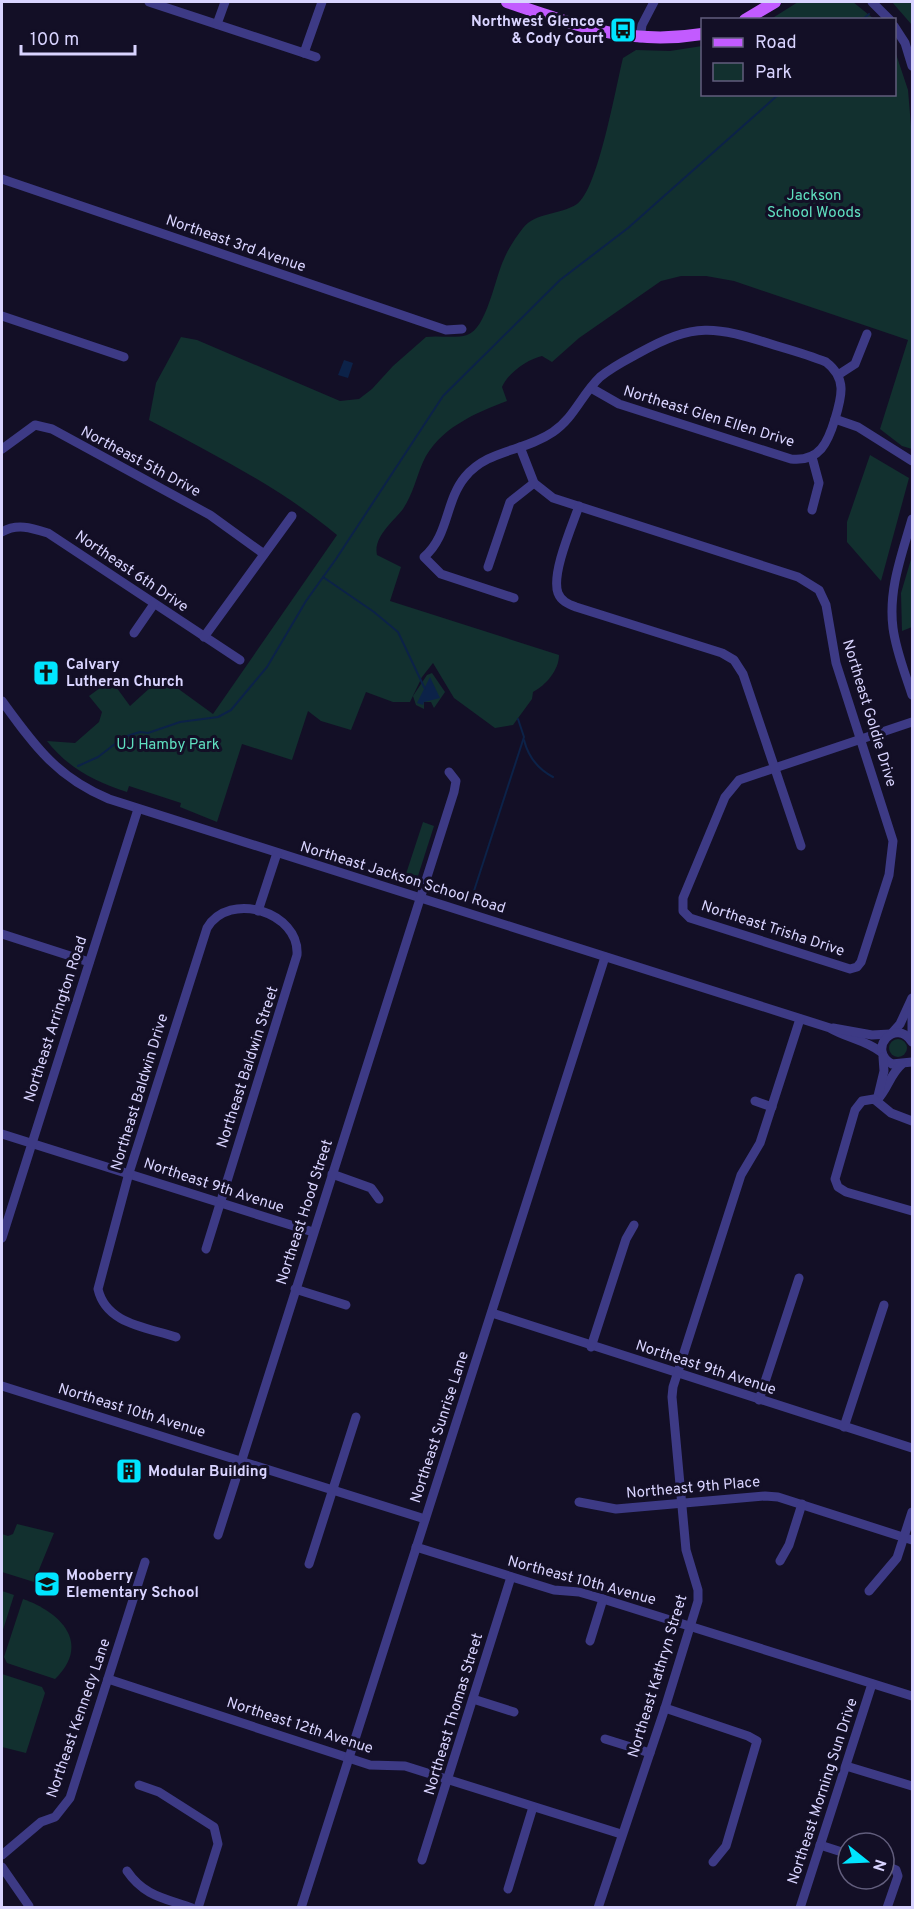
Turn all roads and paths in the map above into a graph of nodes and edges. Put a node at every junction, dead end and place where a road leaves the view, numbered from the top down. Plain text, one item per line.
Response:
1 (149, 2) edge
2 (225, 2) edge
3 (321, 2) edge
4 (507, 2) edge
5 (654, 2) edge
6 (775, 2) edge
7 (872, 2) edge
8 (748, 18) edge
9 (888, 18) edge
10 (217, 24) junction
11 (896, 29) edge
12 (701, 33) edge
13 (640, 38) junction
14 (304, 53) junction
15 (316, 57) dead end
16 (912, 66) edge
17 (2, 178) edge
18 (2, 316) edge
19 (462, 329) dead end
20 (867, 334) dead end
21 (124, 357) dead end
22 (838, 375) junction
23 (591, 388) junction
24 (835, 418) junction
25 (520, 447) junction
26 (2, 449) edge
27 (812, 457) junction
28 (912, 461) edge
29 (534, 483) junction
30 (579, 506) junction
31 (812, 510) dead end
32 (292, 516) dead end
33 (912, 519) edge
34 (2, 529) edge
35 (264, 555) junction
36 (488, 567) dead end
37 (514, 598) dead end
38 (154, 604) junction
39 (134, 633) dead end
40 (204, 637) junction
41 (240, 660) dead end
42 (912, 695) edge
43 (2, 701) edge
44 (912, 722) edge
45 (861, 739) junction
46 (775, 767) junction
47 (449, 772) dead end
48 (138, 809) junction
49 (801, 846) dead end
50 (277, 853) junction
51 (421, 898) junction
52 (258, 911) junction
53 (2, 934) edge
54 (606, 957) junction
55 (89, 962) junction
56 (857, 967) joint
57 (912, 998) edge
58 (912, 1011) edge
59 (800, 1019) junction
60 (830, 1028) junction
61 (891, 1033) junction
62 (912, 1042) edge
63 (882, 1054) junction
64 (912, 1054) edge
65 (907, 1063) edge
66 (877, 1100) junction
67 (755, 1101) dead end
68 (772, 1107) junction
69 (912, 1121) edge
70 (2, 1134) edge
71 (32, 1143) junction
72 (129, 1173) junction
73 (332, 1174) junction
74 (379, 1199) dead end
75 (219, 1202) junction
76 (912, 1211) edge
77 (634, 1225) dead end
78 (313, 1232) junction
79 (2, 1239) edge
80 (206, 1249) dead end
81 (799, 1278) dead end
82 (295, 1289) junction
83 (346, 1305) dead end
84 (884, 1305) dead end
85 (492, 1313) junction
86 (176, 1337) dead end
87 (591, 1347) junction
88 (678, 1373) junction
89 (2, 1386) edge
90 (759, 1400) junction
91 (356, 1417) dead end
92 (844, 1426) junction
93 (912, 1448) edge
94 (240, 1460) junction
95 (333, 1490) junction
96 (579, 1502) dead end
97 (681, 1503) junction
98 (802, 1504) junction
99 (912, 1512) edge
100 (425, 1519) junction
101 (218, 1535) dead end
102 (908, 1539) edge
103 (416, 1547) junction
104 (780, 1561) dead end
105 (145, 1562) dead end
106 (309, 1564) dead end
107 (511, 1577) junction
108 (869, 1591) dead end
109 (603, 1599) junction
110 (690, 1627) junction
111 (590, 1641) dead end
112 (108, 1679) junction
113 (872, 1684) junction
114 (912, 1696) edge
115 (473, 1699) junction
116 (665, 1708) junction
117 (514, 1712) dead end
118 (605, 1738) dead end
119 (650, 1753) junction
120 (349, 1758) junction
121 (846, 1766) junction
122 (448, 1780) junction
123 (139, 1785) dead end
124 (912, 1786) edge
125 (533, 1807) junction
126 (621, 1834) junction
127 (820, 1845) junction
128 (836, 1850) edge
129 (2, 1855) edge
130 (422, 1860) dead end
131 (712, 1862) dead end
132 (2, 1867) edge
133 (127, 1871) dead end
134 (508, 1889) dead end
135 (893, 1891) edge
136 (29, 1906) edge
137 (192, 1908) edge
138 (198, 1908) edge
139 (301, 1908) edge
140 (598, 1908) edge
141 (800, 1908) edge
142 (887, 1908) edge

1 - 10 street
2 - 10 street
3 - 14 street
4 - 13 main road
5 - 13 street
6 - 8 main road
7 - 9 street
10 - 14 street
11 - 16 street
12 - 13 main road
14 - 15 street
17 - 19 street, Northeast 3rd Avenue
18 - 21 street
20 - 22 street
22 - 23 street
22 - 24 street, Northeast Glen Ellen Drive
23 - 25 street
23 - 27 street, Northeast Glen Ellen Drive
24 - 27 street, Northeast Glen Ellen Drive
24 - 28 street
25 - 29 street
25 - 37 street
26 - 35 street, Northeast 5th Drive
27 - 31 street
29 - 30 street, Northeast Goldie Drive
29 - 36 street
30 - 45 street, Northeast Goldie Drive
30 - 46 street
32 - 35 street
33 - 42 street
34 - 38 street, Northeast 6th Drive
35 - 40 street
38 - 39 street
38 - 40 street, Northeast 6th Drive
40 - 41 street, Northeast 6th Drive
43 - 48 street, Northeast Jackson School Road
44 - 45 street
45 - 46 street
45 - 56 street, Northeast Goldie Drive
46 - 49 street
46 - 56 street, Northeast Trisha Drive
47 - 51 street, Northeast Hood Street
48 - 50 street, Northeast Jackson School Road
48 - 55 street, Northeast Arrington Road
50 - 51 street, Northeast Jackson School Road
50 - 52 street
51 - 54 street, Northeast Jackson School Road
51 - 73 street, Northeast Hood Street
52 - 72 street, Northeast Baldwin Drive
52 - 75 street, Northeast Baldwin Street
53 - 55 street
54 - 59 street, Northeast Jackson School Road
54 - 85 street, Northeast Sunrise Lane
55 - 71 street, Northeast Arrington Road
57 - 61 street
58 - 62 street
59 - 60 street, Northeast Jackson School Road
59 - 68 street, Northeast Kathryn Street
60 - 61 street, Northeast Jackson School Road
60 - 63 street, Northeast Jackson School Road
61 - 62 street
61 - 63 street
63 - 65 street, Northeast Jackson School Road
63 - 66 street
64 - 65 street
65 - 66 street
66 - 69 street
66 - 76 street
67 - 68 street
68 - 88 street, Northeast Kathryn Street
70 - 71 street, Northeast 9th Avenue
71 - 72 street, Northeast 9th Avenue
71 - 79 street, Northeast Arrington Road
72 - 75 street, Northeast 9th Avenue
72 - 86 street, Northeast Baldwin Drive
73 - 74 street
73 - 78 street, Northeast Hood Street
75 - 78 street, Northeast 9th Avenue
75 - 80 street, Northeast Baldwin Street
77 - 87 street
78 - 82 street, Northeast Hood Street
81 - 90 street
82 - 83 street
82 - 94 street, Northeast Hood Street
84 - 92 street
85 - 87 street, Northeast 9th Avenue
85 - 100 street, Northeast Sunrise Lane
87 - 88 street, Northeast 9th Avenue
88 - 90 street, Northeast 9th Avenue
88 - 97 street, Northeast Kathryn Street
89 - 94 street, Northeast 10th Avenue
90 - 92 street, Northeast 9th Avenue
91 - 95 street
92 - 93 street, Northeast 9th Avenue
94 - 95 street, Northeast 10th Avenue
94 - 101 street, Northeast Hood Street
95 - 100 street, Northeast 10th Avenue
95 - 106 street
96 - 97 street, Northeast 9th Place
97 - 98 street, Northeast 9th Place
97 - 110 street, Northeast Kathryn Street
98 - 102 street, Northeast 9th Place
98 - 104 street
99 - 102 street
100 - 103 street, Northeast Sunrise Lane
102 - 108 street
103 - 107 street, Northeast 10th Avenue
103 - 120 street, Northeast Sunrise Lane
105 - 112 street, Northeast Kennedy Lane
107 - 109 street, Northeast 10th Avenue
107 - 115 street, Northeast Thomas Street
109 - 110 street, Northeast 10th Avenue
109 - 111 street
110 - 113 street, Northeast 10th Avenue
110 - 116 street, Northeast Kathryn Street
112 - 120 street, Northeast 12th Avenue
112 - 129 street, Northeast Kennedy Lane
113 - 114 street, Northeast 10th Avenue
113 - 121 street, Northeast Morning Sun Drive
115 - 117 street
115 - 122 street, Northeast Thomas Street
116 - 119 street, Northeast Kathryn Street
116 - 131 street
118 - 119 street
119 - 126 street, Northeast Kathryn Street
120 - 122 street, Northeast 12th Avenue
120 - 139 street, Northeast Sunrise Lane
121 - 124 street
121 - 127 street, Northeast Morning Sun Drive
122 - 125 street, Northeast 12th Avenue
122 - 130 street, Northeast Thomas Street
123 - 138 street
125 - 126 street, Northeast 12th Avenue
125 - 134 street
126 - 140 street, Northeast Kathryn Street
127 - 128 street
127 - 141 street, Northeast Morning Sun Drive
132 - 136 street
133 - 137 street
135 - 142 street

